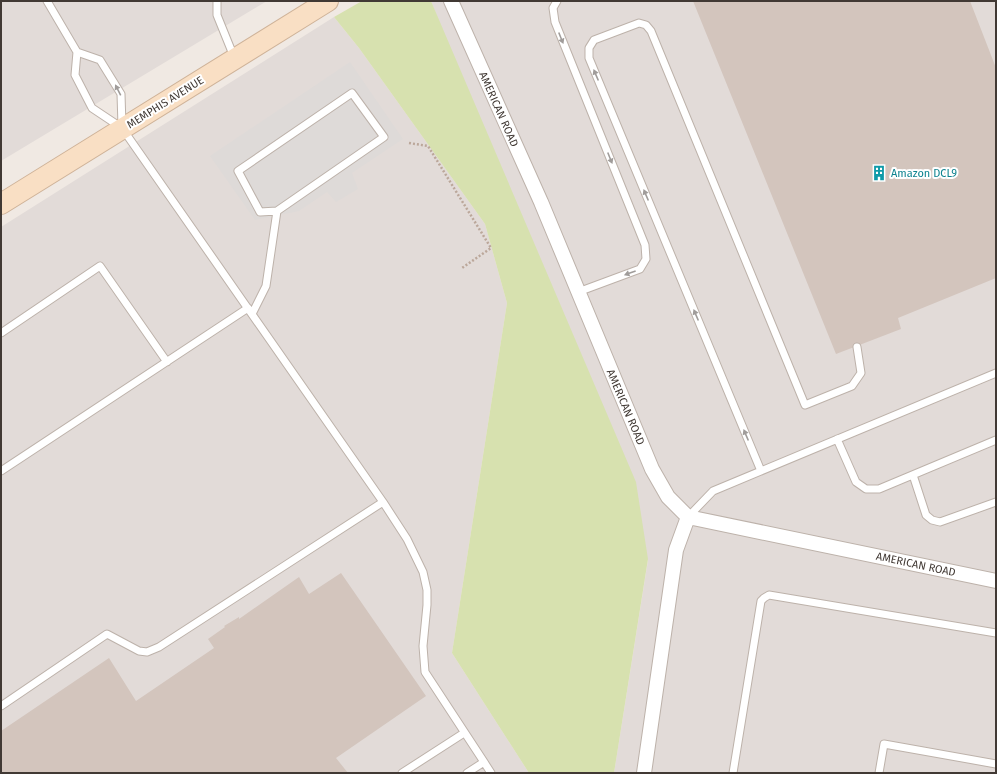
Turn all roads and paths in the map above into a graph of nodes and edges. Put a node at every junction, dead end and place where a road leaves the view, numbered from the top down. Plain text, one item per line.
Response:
1 (47, 1) edge
2 (217, 1) edge
3 (328, 1) edge
4 (451, 1) edge
5 (557, 1) edge
6 (77, 52) junction
7 (234, 59) junction
8 (122, 128) junction
9 (409, 143) dead end
10 (1, 204) edge
11 (277, 211) junction
12 (462, 268) dead end
13 (578, 292) junction
14 (250, 311) junction
15 (1, 334) edge
16 (857, 347) dead end
17 (167, 362) junction
18 (996, 373) edge
19 (837, 439) junction
20 (996, 440) edge
21 (1, 471) edge
22 (761, 471) junction
23 (913, 475) junction
24 (383, 502) junction
25 (996, 502) edge
26 (688, 517) junction
27 (996, 581) edge
28 (996, 633) edge
29 (1, 706) edge
30 (464, 733) junction
31 (484, 762) junction
32 (996, 764) edge
33 (402, 773) edge
34 (467, 773) edge
35 (491, 773) edge
36 (644, 773) edge
37 (733, 773) edge
38 (879, 773) edge

1 - 6 lane
2 - 7 lane
3 - 7 main road, MEMPHIS AVENUE
4 - 13 street, AMERICAN ROAD
5 -> 13 lane
6 - 8 lane
8 -> 6 lane
7 - 8 main road, MEMPHIS AVENUE
8 - 10 main road, MEMPHIS AVENUE
8 - 14 lane
9 - 12 path
11 - 11 lane
11 - 14 lane
13 - 26 street, AMERICAN ROAD
14 - 17 lane
14 - 24 lane
15 - 17 lane
22 -> 16 lane
17 - 21 lane
18 - 19 lane
19 - 22 lane
19 - 23 lane
20 - 23 lane
22 - 26 lane
23 - 25 lane
24 - 29 lane
24 - 30 lane
26 - 27 street, AMERICAN ROAD
26 - 36 street
28 - 37 lane
30 - 31 lane
30 - 33 lane
31 - 34 lane
31 - 35 lane
32 - 38 lane

